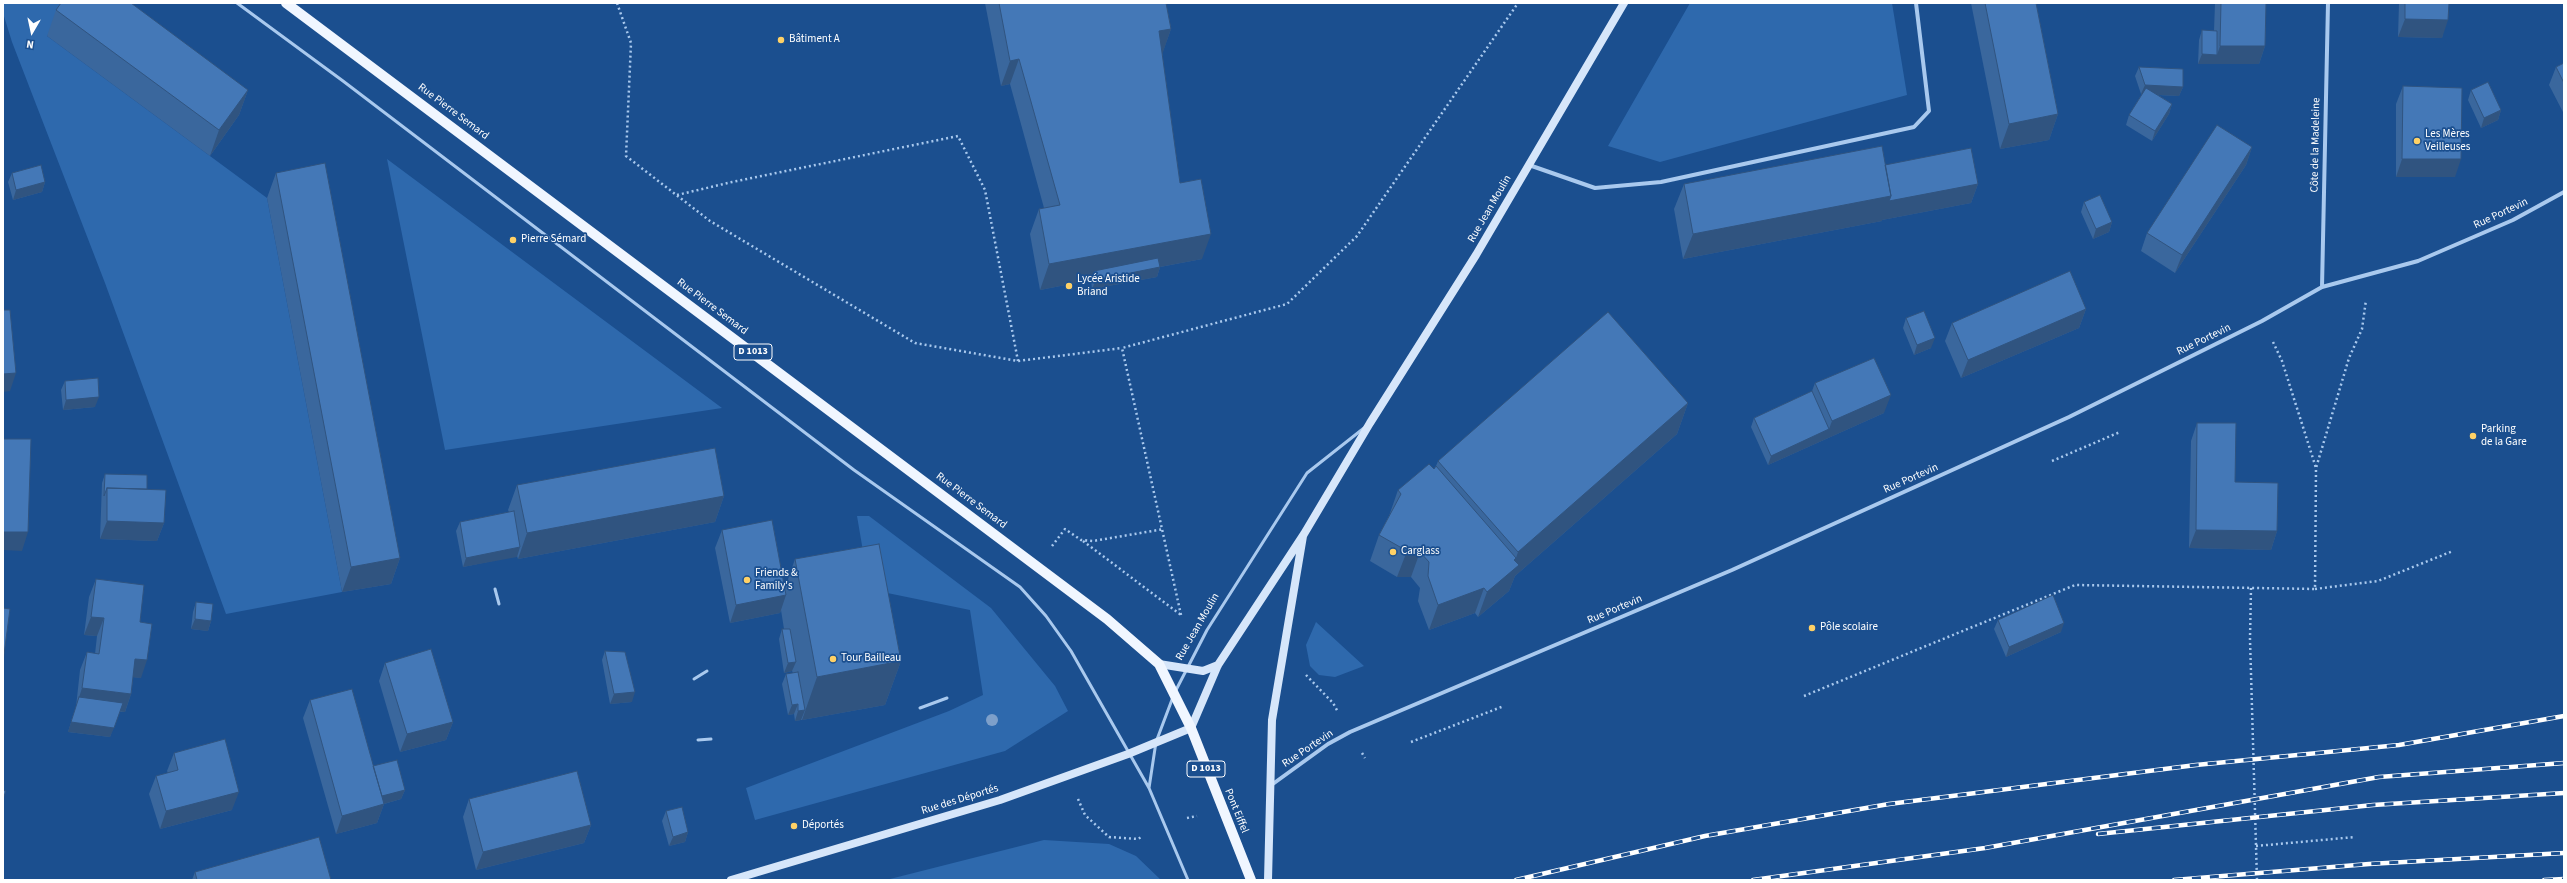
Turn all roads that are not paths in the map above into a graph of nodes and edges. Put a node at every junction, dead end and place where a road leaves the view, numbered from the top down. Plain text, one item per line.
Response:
1 (237, 3) edge
2 (286, 3) edge
3 (1624, 3) edge
4 (1916, 3) edge
5 (2328, 3) edge
6 (1529, 165) junction
7 (2564, 192) edge
8 (2322, 287) junction
9 (1370, 423) junction
10 (1304, 534) junction
11 (495, 589) dead end
12 (499, 604) dead end
13 (1159, 664) junction
14 (1218, 665) junction
15 (1186, 670) junction
16 (707, 671) dead end
17 (694, 679) dead end
18 (1175, 693) junction
19 (947, 698) dead end
20 (920, 708) dead end
21 (1191, 728) junction
22 (711, 739) dead end
23 (698, 740) dead end
24 (1156, 742) junction
25 (1128, 754) junction
26 (1149, 788) junction
27 (1268, 788) junction
28 (731, 880) edge
29 (1188, 880) edge
30 (1251, 880) edge
31 (1268, 880) edge

1 - 25 lane
2 - 13 main road, Rue Pierre Semard / D 1013
3 - 6 main road, Rue Jean Moulin
4 - 6 street
5 - 8 street, Côte de la Madeleine
6 - 9 main road, Rue Jean Moulin
7 - 8 street, Rue Portevin
8 - 27 street, Rue Portevin
9 - 10 main road, Rue Jean Moulin
9 - 15 lane, Rue Jean Moulin
10 - 14 main road, Rue Jean Moulin
10 - 27 main road, Rue Jean Moulin
11 - 12 lane
13 - 15 main road
13 - 18 main road, Rue Pierre Semard / D 1013
14 - 15 main road
14 - 21 main road, Rue Jean Moulin
15 - 18 lane, Rue Jean Moulin
16 - 17 lane
18 - 21 main road, Rue Pierre Semard / D 1013
18 - 24 lane, Rue Jean Moulin
19 - 20 lane
21 - 24 main road, Rue des Déportés
21 - 30 main road, Pont Eiffel / D 1013
22 - 23 lane
24 - 25 main road, Rue des Déportés
24 - 26 lane, Rue Jean Moulin
25 - 26 lane
25 - 28 main road, Rue des Déportés
26 - 29 lane
27 - 31 main road

